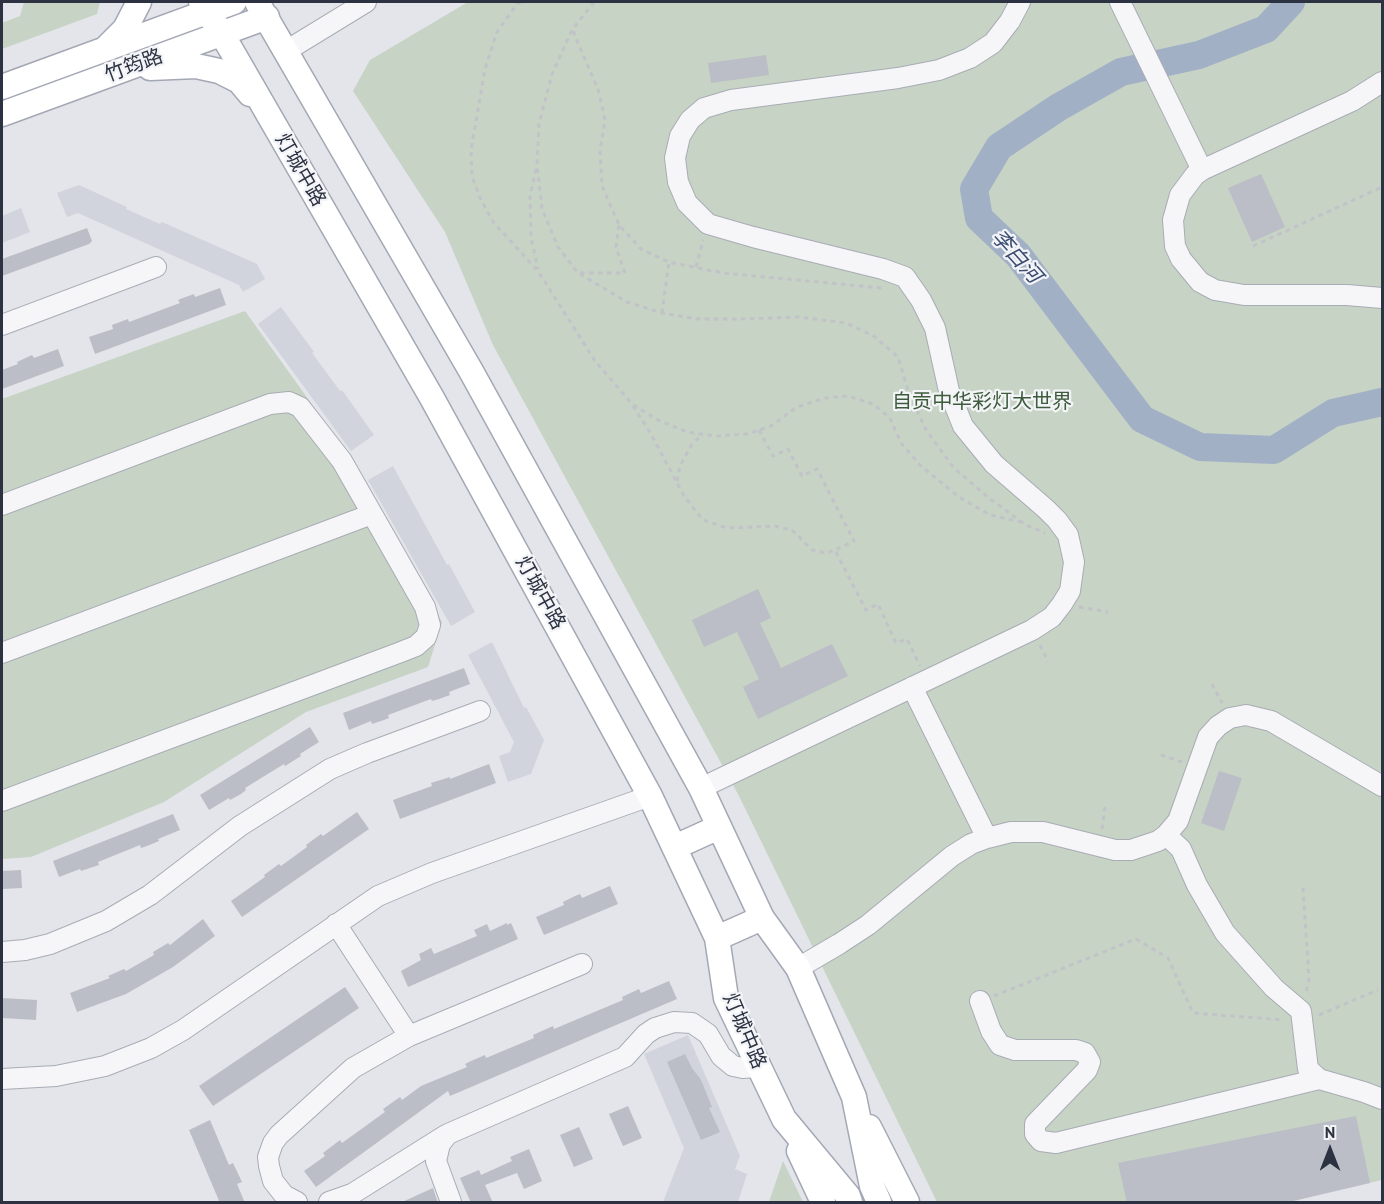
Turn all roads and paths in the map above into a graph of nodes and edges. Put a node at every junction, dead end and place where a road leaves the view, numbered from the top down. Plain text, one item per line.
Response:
1 (139, 2) edge
2 (234, 2) edge
3 (366, 2) edge
4 (521, 2) edge
5 (594, 2) edge
6 (1020, 2) edge
7 (1122, 5) edge
8 (204, 7) edge
9 (262, 9) edge
10 (222, 34) junction
11 (103, 50) junction
12 (286, 51) junction
13 (118, 72) junction
14 (1383, 82) edge
15 (2, 87) edge
16 (267, 113) junction
17 (2, 114) edge
18 (537, 165) junction
19 (1202, 170) junction
20 (1383, 187) edge
21 (708, 224) junction
22 (619, 225) dead end
23 (1253, 246) dead end
24 (669, 262) dead end
25 (156, 267) dead end
26 (696, 267) dead end
27 (538, 271) junction
28 (578, 273) junction
29 (1383, 298) edge
30 (662, 313) junction
31 (2, 325) edge
32 (632, 404) junction
33 (759, 430) junction
34 (703, 434) junction
35 (676, 483) junction
36 (2, 505) edge
37 (372, 514) junction
38 (835, 550) junction
39 (1062, 604) junction
40 (1108, 612) dead end
41 (2, 653) edge
42 (919, 683) junction
43 (1212, 684) dead end
44 (480, 711) dead end
45 (1230, 718) junction
46 (1383, 786) edge
47 (701, 788) junction
48 (650, 796) junction
49 (2, 801) edge
50 (1105, 807) dead end
51 (719, 827) junction
52 (1166, 835) junction
53 (987, 838) junction
54 (1099, 846) junction
55 (675, 847) junction
56 (1303, 888) dead end
57 (762, 918) junction
58 (336, 924) junction
59 (717, 938) junction
60 (2, 952) edge
61 (582, 964) dead end
62 (798, 968) junction
63 (1378, 990) dead end
64 (980, 1001) joint
65 (1302, 1016) junction
66 (409, 1036) junction
67 (758, 1067) junction
68 (2, 1079) edge
69 (1319, 1079) junction
70 (854, 1097) junction
71 (1383, 1099) edge
72 (784, 1119) junction
73 (448, 1134) junction
74 (875, 1194) edge
75 (849, 1199) edge
76 (297, 1203) edge
77 (329, 1203) edge
78 (451, 1203) edge
79 (823, 1203) edge
80 (907, 1203) edge

1 - 11 main road
2 - 8 main road, 竹筠路
3 - 12 street
4 - 27 path
5 - 18 path
6 - 21 street
7 - 19 street
8 - 10 main road, 灯城中路
8 - 11 main road, 竹筠路
9 - 10 main road, 竹筠路
9 - 12 main road
10 - 13 main road, 竹筠路
10 - 16 main road, 灯城中路
11 - 15 main road, 竹筠路
12 - 47 main road
13 - 16 main road
13 - 17 main road, 竹筠路
14 - 19 street
16 - 48 main road, 灯城中路
18 - 27 path
18 - 28 path
19 - 29 street
20 - 23 path
21 - 26 path
21 - 39 street
22 - 28 path
24 - 30 path
25 - 31 street
27 - 32 path
28 - 30 path
30 - 33 path
32 - 34 path
32 - 35 path
33 - 34 path
33 - 38 path
34 - 35 path
35 - 38 path
36 - 37 street
37 - 41 street
37 - 49 street
38 - 42 path
39 - 40 path
39 - 42 street
42 - 47 street
42 - 53 street
43 - 45 path
44 - 60 street
45 - 46 street
45 - 52 street
47 - 51 main road
48 - 55 main road, 灯城中路
48 - 58 street
50 - 54 path
51 - 55 main road
51 - 57 main road
52 - 54 street
52 - 65 street
53 - 54 street
53 - 62 street
55 - 59 main road, 灯城中路
56 - 65 path
57 - 59 main road
57 - 62 main road
58 - 66 street
58 - 68 street
59 - 67 main road, 灯城中路
61 - 66 street
62 - 70 main road
63 - 65 path
64 - 65 path
64 - 69 street
65 - 69 street
66 - 76 street
67 - 72 main road, 灯城中路
67 - 73 street
69 - 71 street
70 - 74 main road
70 - 80 main road
72 - 75 main road, 灯城中路
72 - 79 main road
73 - 77 street
73 - 78 street

